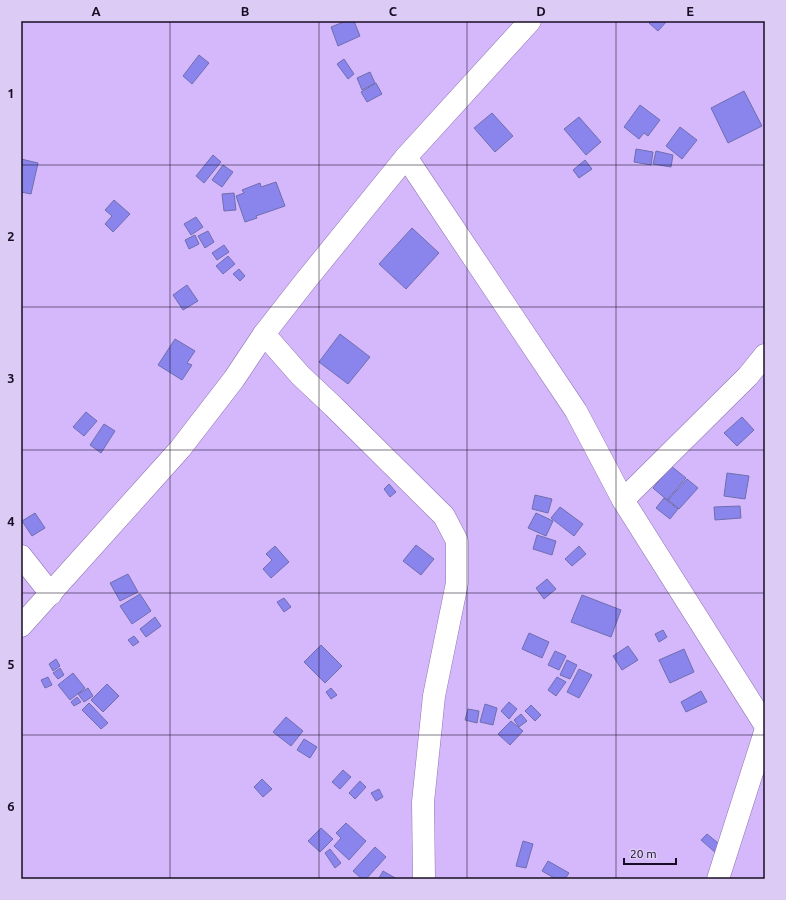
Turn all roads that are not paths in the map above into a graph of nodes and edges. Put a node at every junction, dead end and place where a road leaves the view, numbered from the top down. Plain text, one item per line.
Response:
1 (530, 21) edge
2 (406, 157) junction
3 (264, 334) junction
4 (765, 355) edge
5 (623, 500) junction
6 (21, 556) edge
7 (51, 594) junction
8 (21, 626) edge
9 (765, 725) edge
10 (765, 732) edge
11 (424, 879) edge
12 (718, 879) edge

1 - 2 street
2 - 3 street
2 - 5 street
3 - 7 street
3 - 11 street
4 - 5 street
5 - 9 street
6 - 7 street
7 - 8 street
10 - 12 street

